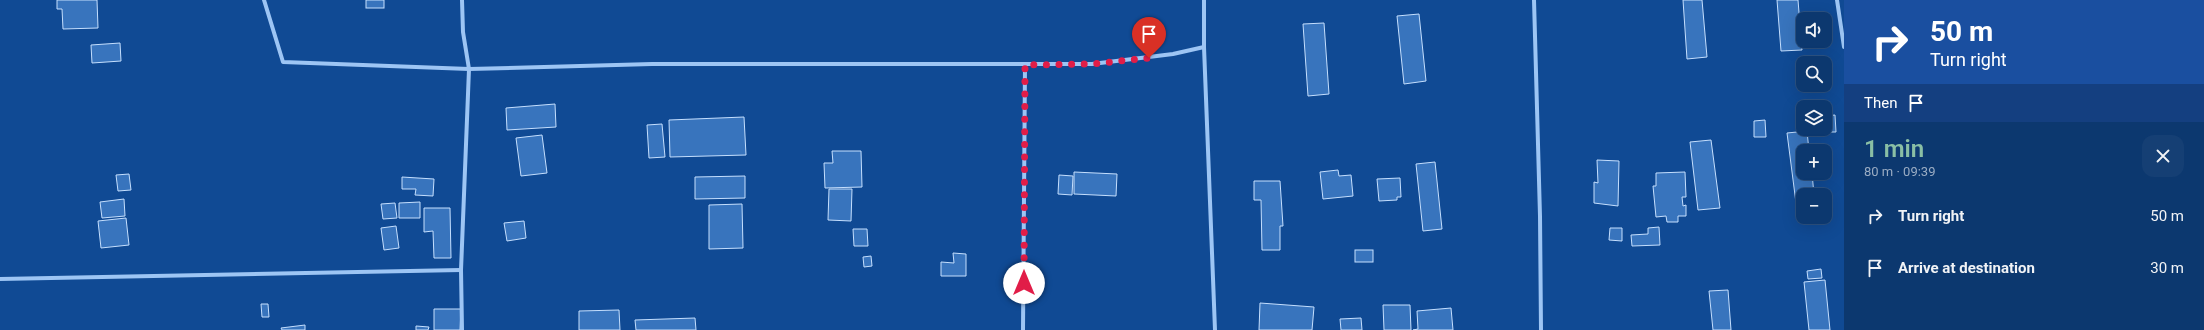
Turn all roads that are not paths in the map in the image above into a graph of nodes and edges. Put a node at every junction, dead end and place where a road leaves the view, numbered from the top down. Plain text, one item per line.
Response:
1 (264, 0) edge
2 (462, 0) edge
3 (1204, 0) edge
4 (1534, 0) edge
5 (1837, 0) edge
6 (1204, 47) junction
7 (1844, 47) edge
8 (1025, 65) junction
9 (469, 69) junction
10 (461, 270) junction
11 (0, 279) edge
12 (462, 330) edge
13 (1023, 330) edge
14 (1215, 330) edge
15 (1541, 330) edge

1 - 9 street
2 - 9 street
3 - 6 street
4 - 15 street
5 - 7 street
6 - 8 street
6 - 14 street
8 - 9 street
8 - 13 street
9 - 10 street
10 - 11 street
10 - 12 street

